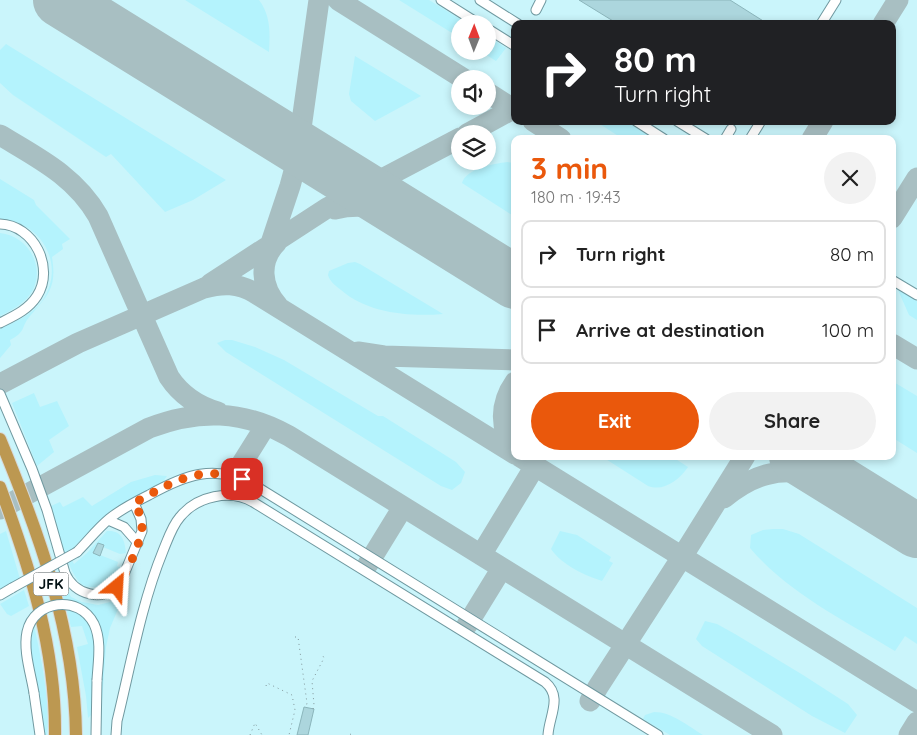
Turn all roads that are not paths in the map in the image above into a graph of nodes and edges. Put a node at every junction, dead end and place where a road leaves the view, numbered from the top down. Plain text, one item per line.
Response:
1 (440, 0) edge
2 (480, 0) edge
3 (541, 0) edge
4 (836, 0) edge
5 (536, 10) dead end
6 (464, 15) edge
7 (512, 20) edge
8 (824, 20) edge
9 (496, 34) edge
10 (511, 43) edge
11 (642, 125) edge
12 (683, 125) edge
13 (731, 128) dead end
14 (658, 135) edge
15 (700, 135) edge
16 (727, 135) edge
17 (0, 224) edge
18 (0, 230) edge
19 (23, 233) junction
20 (896, 282) edge
21 (917, 295) edge
22 (0, 323) edge
23 (0, 394) edge
24 (0, 439) edge
25 (0, 487) edge
26 (134, 503) junction
27 (108, 520) junction
28 (138, 543) junction
29 (0, 595) edge
30 (40, 735) edge
31 (54, 735) edge
32 (76, 735) edge
33 (96, 735) edge
34 (116, 735) edge
35 (548, 735) edge
36 (658, 735) edge

1 - 6 street
2 - 7 street
3 - 5 street
4 - 8 street
9 - 10 street
11 - 14 street
12 - 15 street
13 - 16 street
17 - 19 street
18 - 19 street
19 - 22 street
20 - 21 street
23 - 28 street
24 - 32 highway, JFK
25 - 31 highway, JFK
26 - 27 street
26 - 28 street
26 - 36 street
27 - 28 street
27 - 29 street, bridge
30 - 33 street, bridge
34 - 35 street

